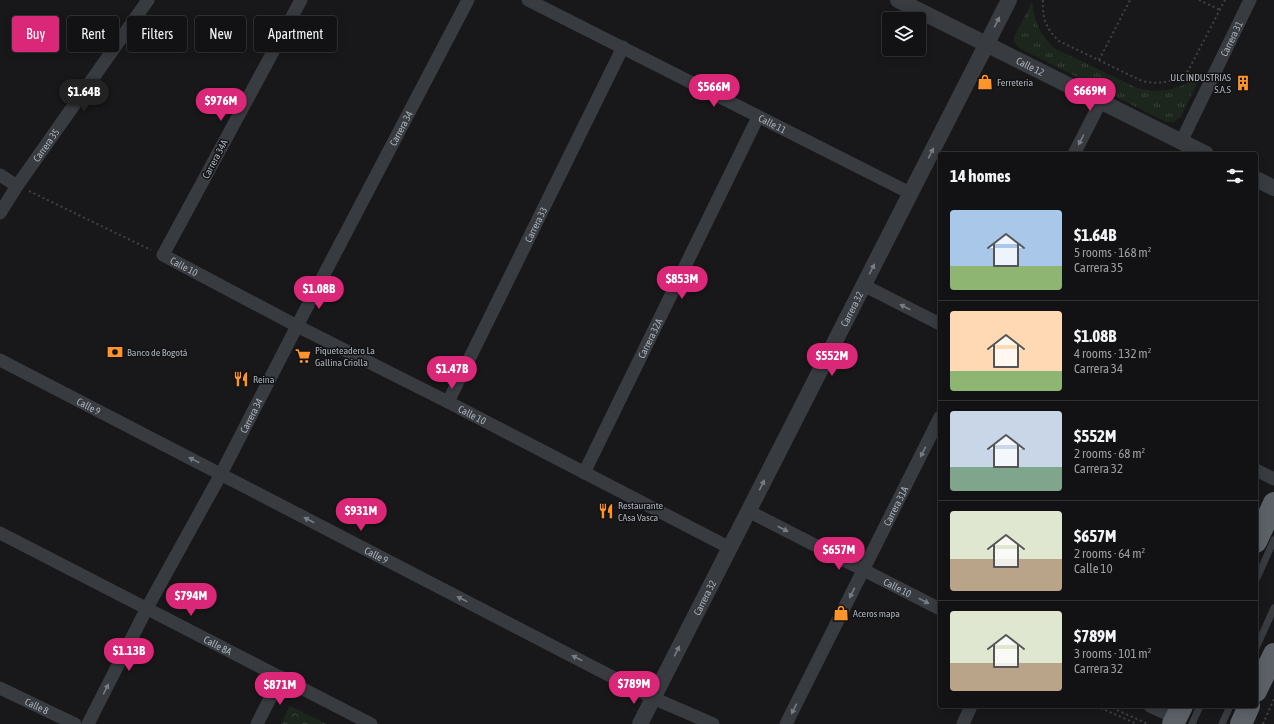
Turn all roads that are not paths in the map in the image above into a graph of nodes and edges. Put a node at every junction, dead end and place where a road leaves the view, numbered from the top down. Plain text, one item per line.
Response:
1 (148, 0) edge
2 (301, 0) edge
3 (468, 0) edge
4 (528, 0) edge
5 (898, 0) edge
6 (1009, 0) edge
7 (1250, 0) edge
8 (986, 44) junction
9 (623, 47) junction
10 (1100, 102) junction
11 (758, 117) junction
12 (1181, 142) junction
13 (1075, 152) edge
14 (1202, 152) edge
15 (0, 175) edge
16 (1258, 180) edge
17 (17, 186) junction
18 (1274, 188) edge
19 (910, 193) junction
20 (0, 212) edge
21 (163, 255) joint
22 (863, 285) junction
23 (938, 323) edge
24 (296, 326) junction
25 (0, 360) edge
26 (448, 402) junction
27 (938, 421) edge
28 (1258, 471) edge
29 (584, 473) junction
30 (220, 474) junction
31 (1274, 479) edge
32 (1274, 503) edge
33 (748, 511) junction
34 (0, 533) edge
35 (1258, 538) edge
36 (1274, 540) edge
37 (730, 548) junction
38 (863, 570) junction
39 (1258, 576) edge
40 (147, 608) junction
41 (938, 608) edge
42 (1274, 608) edge
43 (1258, 644) edge
44 (1274, 654) edge
45 (281, 677) junction
46 (1258, 687) edge
47 (0, 688) edge
48 (653, 698) junction
49 (970, 708) edge
50 (1155, 708) edge
51 (1197, 708) edge
52 (1229, 708) edge
53 (1248, 708) edge
54 (1181, 718) edge
55 (75, 724) edge
56 (88, 724) edge
57 (257, 724) edge
58 (371, 724) edge
59 (640, 724) edge
60 (713, 724) edge
61 (786, 724) edge
62 (963, 724) edge
63 (1222, 724) edge
64 (1240, 724) edge

1 - 17 street, Carrera 35
2 - 21 street, Carrera 34A
3 - 24 street, Carrera 34
4 - 9 street, Calle 11
5 - 8 street, Calle 12
8 -> 6 street, Carrera 32
7 - 12 street, Carrera 31
8 - 10 street, Calle 12
19 -> 8 street, Carrera 32
9 - 11 street, Calle 11
9 - 26 street, Carrera 33
10 - 12 street, Calle 12
10 -> 13 street
11 - 19 street, Calle 11
11 - 29 street, Carrera 32A
12 - 14 street, Calle 12
15 - 17 street
16 - 18 street
17 - 20 street, Carrera 35
22 -> 19 street, Carrera 32
21 - 24 street, Calle 10
23 -> 22 street
33 -> 22 street, Carrera 32
24 - 26 street, Calle 10
24 - 30 street, Carrera 34
30 -> 25 street, Calle 9
26 - 29 street, Calle 10
27 -> 38 street, Carrera 31A
28 - 31 street
29 - 37 street, Calle 10
30 - 40 street, Carrera 34
48 -> 30 street, Calle 9
32 - 35 highway
33 - 37 street, Carrera 32
33 -> 38 street, Calle 10
34 - 40 street, Calle 8A
36 - 39 lane
48 -> 37 street, Carrera 32
38 -> 41 street, Calle 10
38 -> 61 street, Carrera 31A
40 - 45 street, Calle 8A
56 -> 40 street, Carrera 34
42 - 43 lane
44 - 46 highway
45 - 57 street
45 - 58 street, Calle 8A
47 - 55 street, Calle 8
48 - 59 street, Carrera 32
48 - 60 street, Calle 9
49 - 62 street
50 - 54 street
51 - 54 lane
52 - 63 lane
53 - 64 highway

